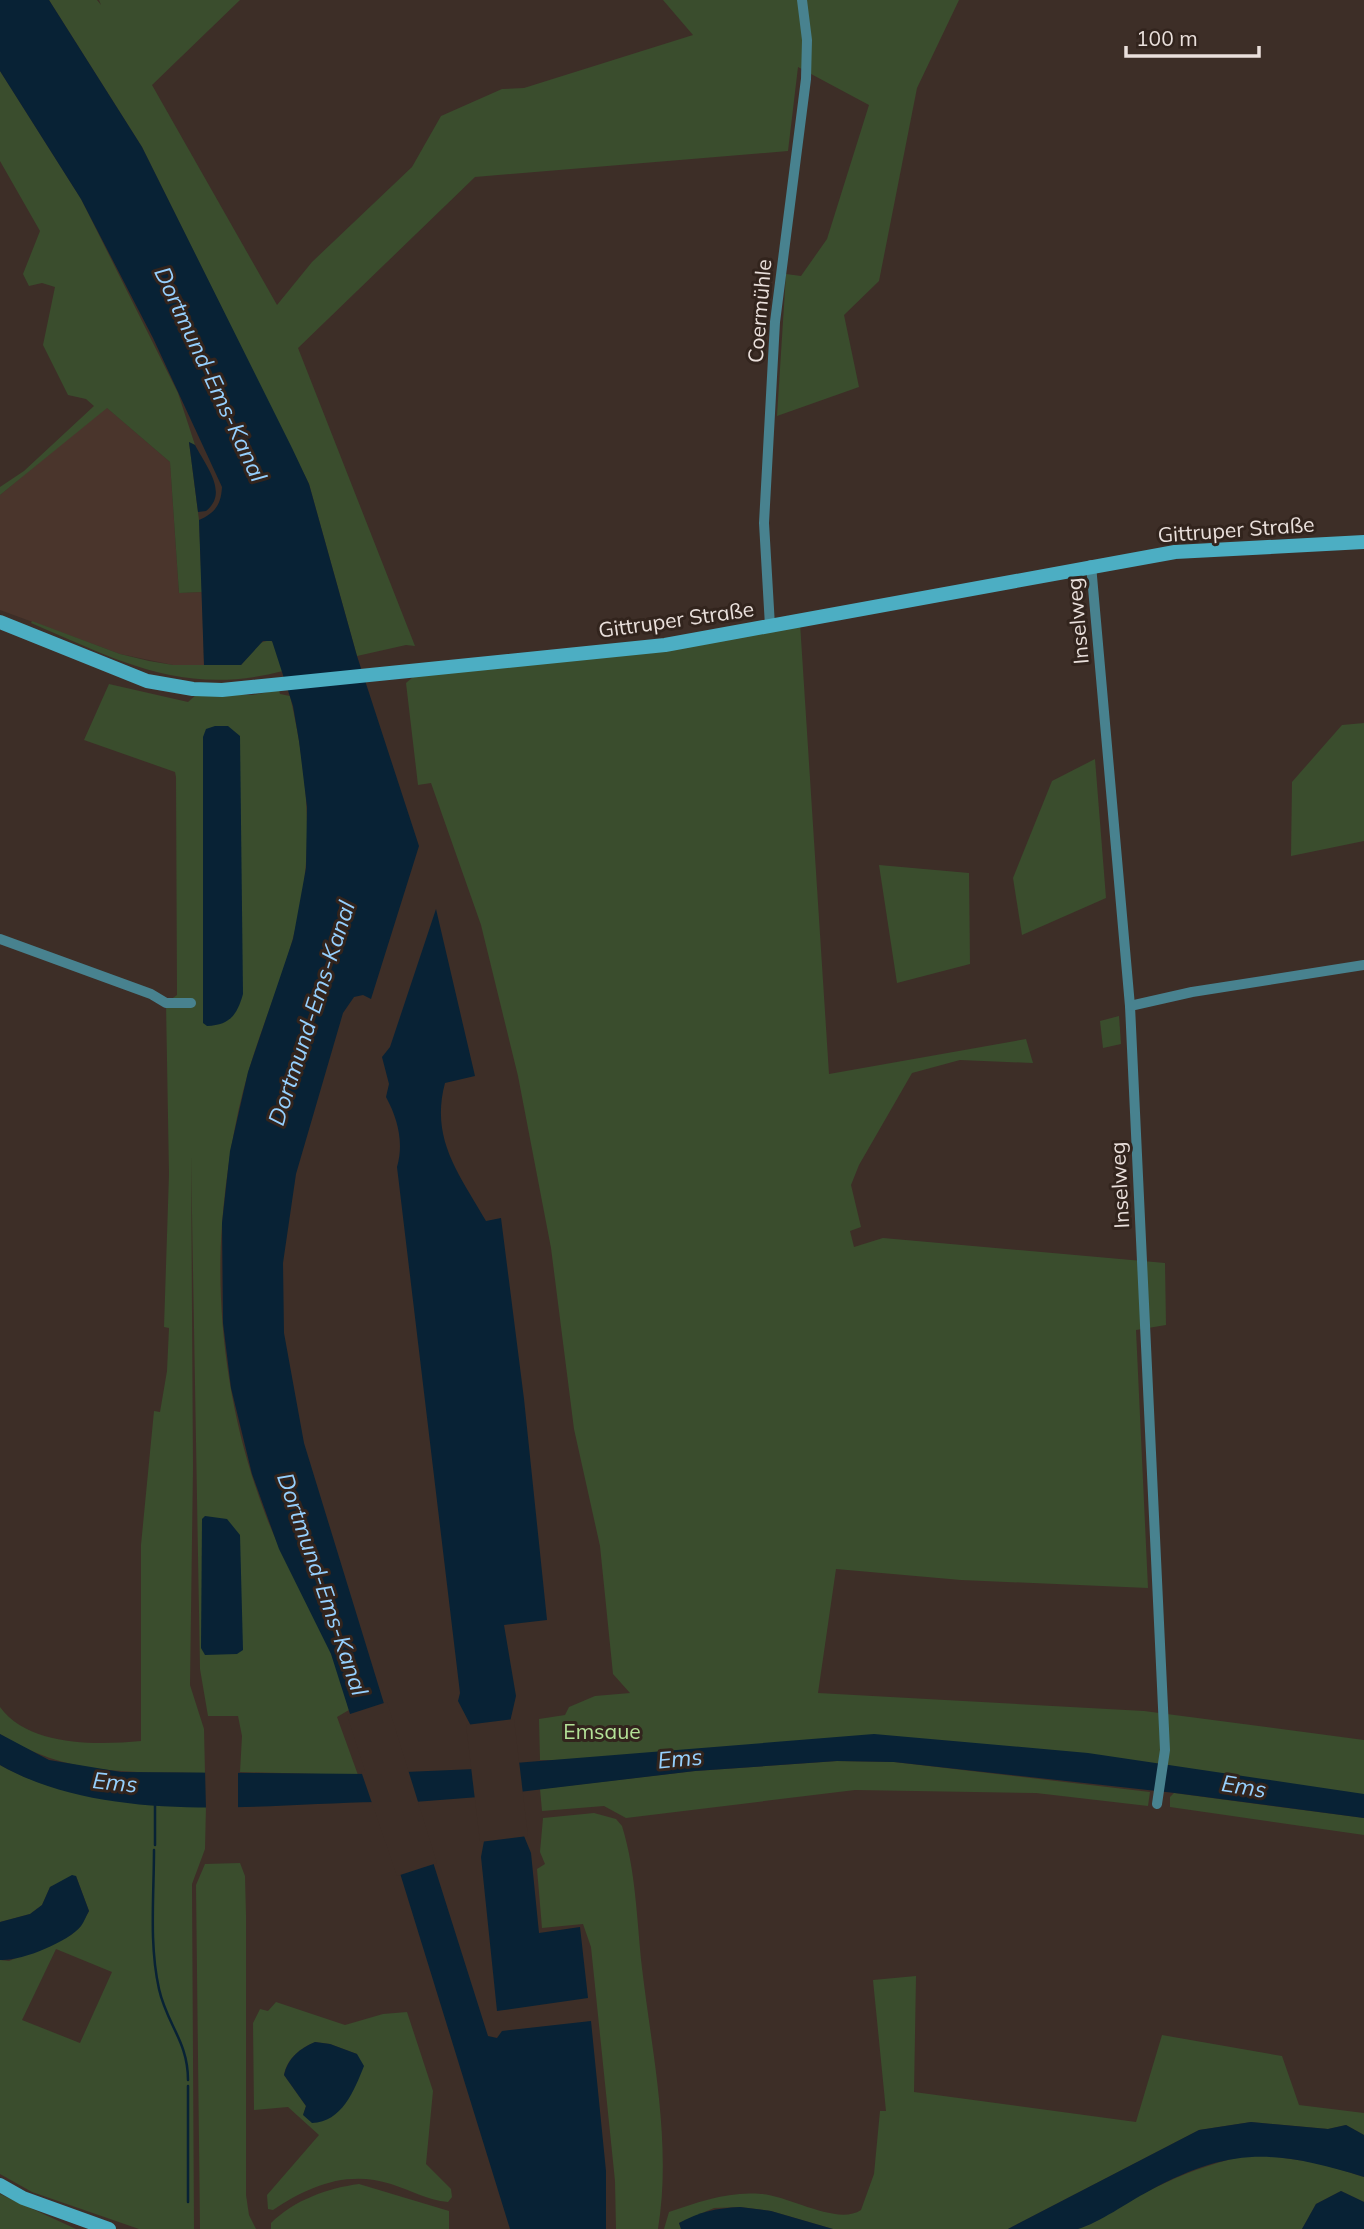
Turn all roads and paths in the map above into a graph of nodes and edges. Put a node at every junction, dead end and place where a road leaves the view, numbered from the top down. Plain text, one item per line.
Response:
1 (802, 0) edge
2 (1364, 542) edge
3 (1091, 565) junction
4 (0, 622) edge
5 (770, 626) junction
6 (0, 939) edge
7 (1364, 965) edge
8 (191, 1003) dead end
9 (1130, 1006) junction
10 (1157, 1804) dead end
11 (0, 2185) edge
12 (109, 2229) edge

1 - 5 street, Coermühle
2 - 3 street, Gittruper Straße
3 - 5 street, Gittruper Straße
3 - 9 street, Inselweg
4 - 5 street, Gittruper Straße
6 - 8 street
7 - 9 street
9 - 10 street, Inselweg
11 - 12 street

